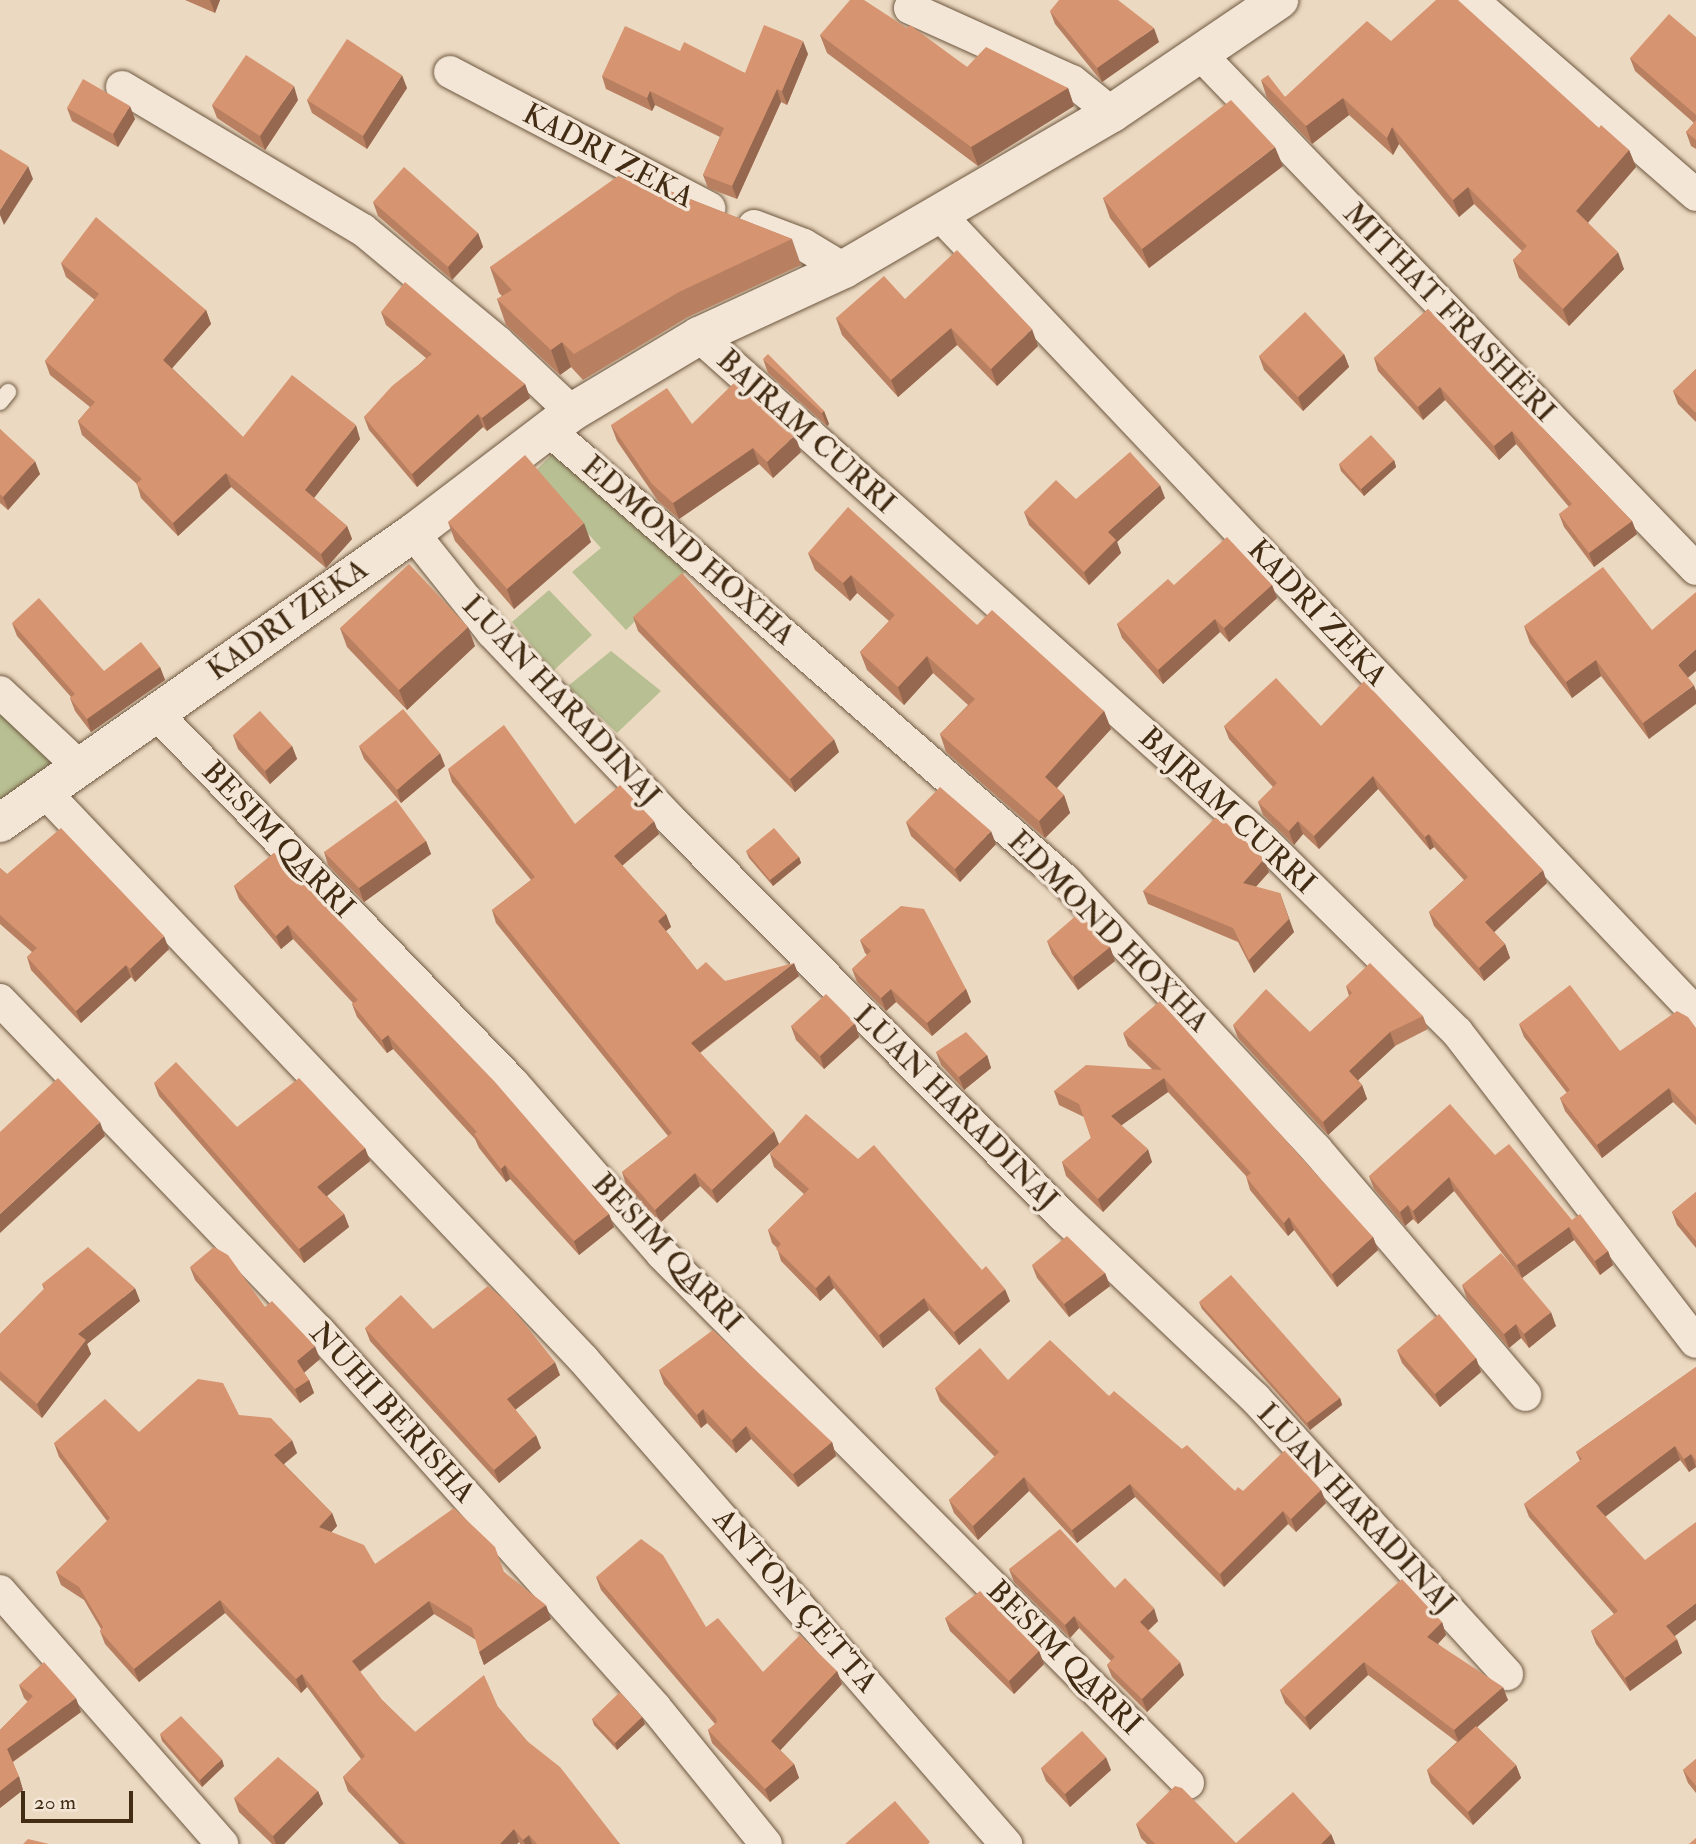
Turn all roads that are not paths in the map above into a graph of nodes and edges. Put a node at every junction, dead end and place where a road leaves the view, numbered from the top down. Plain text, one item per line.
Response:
1 (1279, 0) edge
2 (1472, 0) edge
3 (910, 8) dead end
4 (1202, 57) junction
5 (450, 72) dead end
6 (122, 88) dead end
7 (1112, 113) junction
8 (1696, 195) edge
9 (939, 214) junction
10 (844, 269) junction
11 (699, 336) junction
12 (561, 422) junction
13 (412, 533) junction
14 (1696, 569) edge
15 (0, 692) edge
16 (156, 713) junction
17 (80, 767) junction
18 (45, 792) junction
19 (0, 823) edge
20 (0, 1000) edge
21 (1696, 1013) edge
22 (1696, 1342) edge
23 (1525, 1395) dead end
24 (0, 1591) edge
25 (1507, 1674) dead end
26 (1188, 1783) dead end
27 (222, 1844) edge
28 (766, 1844) edge
29 (1006, 1844) edge

1 - 4 street, KADRI ZEKA
2 - 8 street
3 - 7 street
4 - 7 street, KADRI ZEKA
4 - 14 street, MITHAT FRASHËRI
5 - 10 street, KADRI ZEKA
6 - 12 street
7 - 9 street, KADRI ZEKA
9 - 10 street, KADRI ZEKA
9 - 21 street, KADRI ZEKA
10 - 11 street, KADRI ZEKA
11 - 12 street, KADRI ZEKA
11 - 22 street, BAJRAM CURRI
12 - 13 street, KADRI ZEKA
12 - 23 street, EDMOND HOXHA
13 - 16 street, KADRI ZEKA
13 - 25 street, LUAN HARADINAJ
15 - 17 street
16 - 17 street, KADRI ZEKA
16 - 26 street, BESIM QARRI
17 - 18 street, KADRI ZEKA
18 - 19 street, KADRI ZEKA
18 - 29 street, ANTON ÇETTA
20 - 28 street, NUHI BERISHA
24 - 27 street

